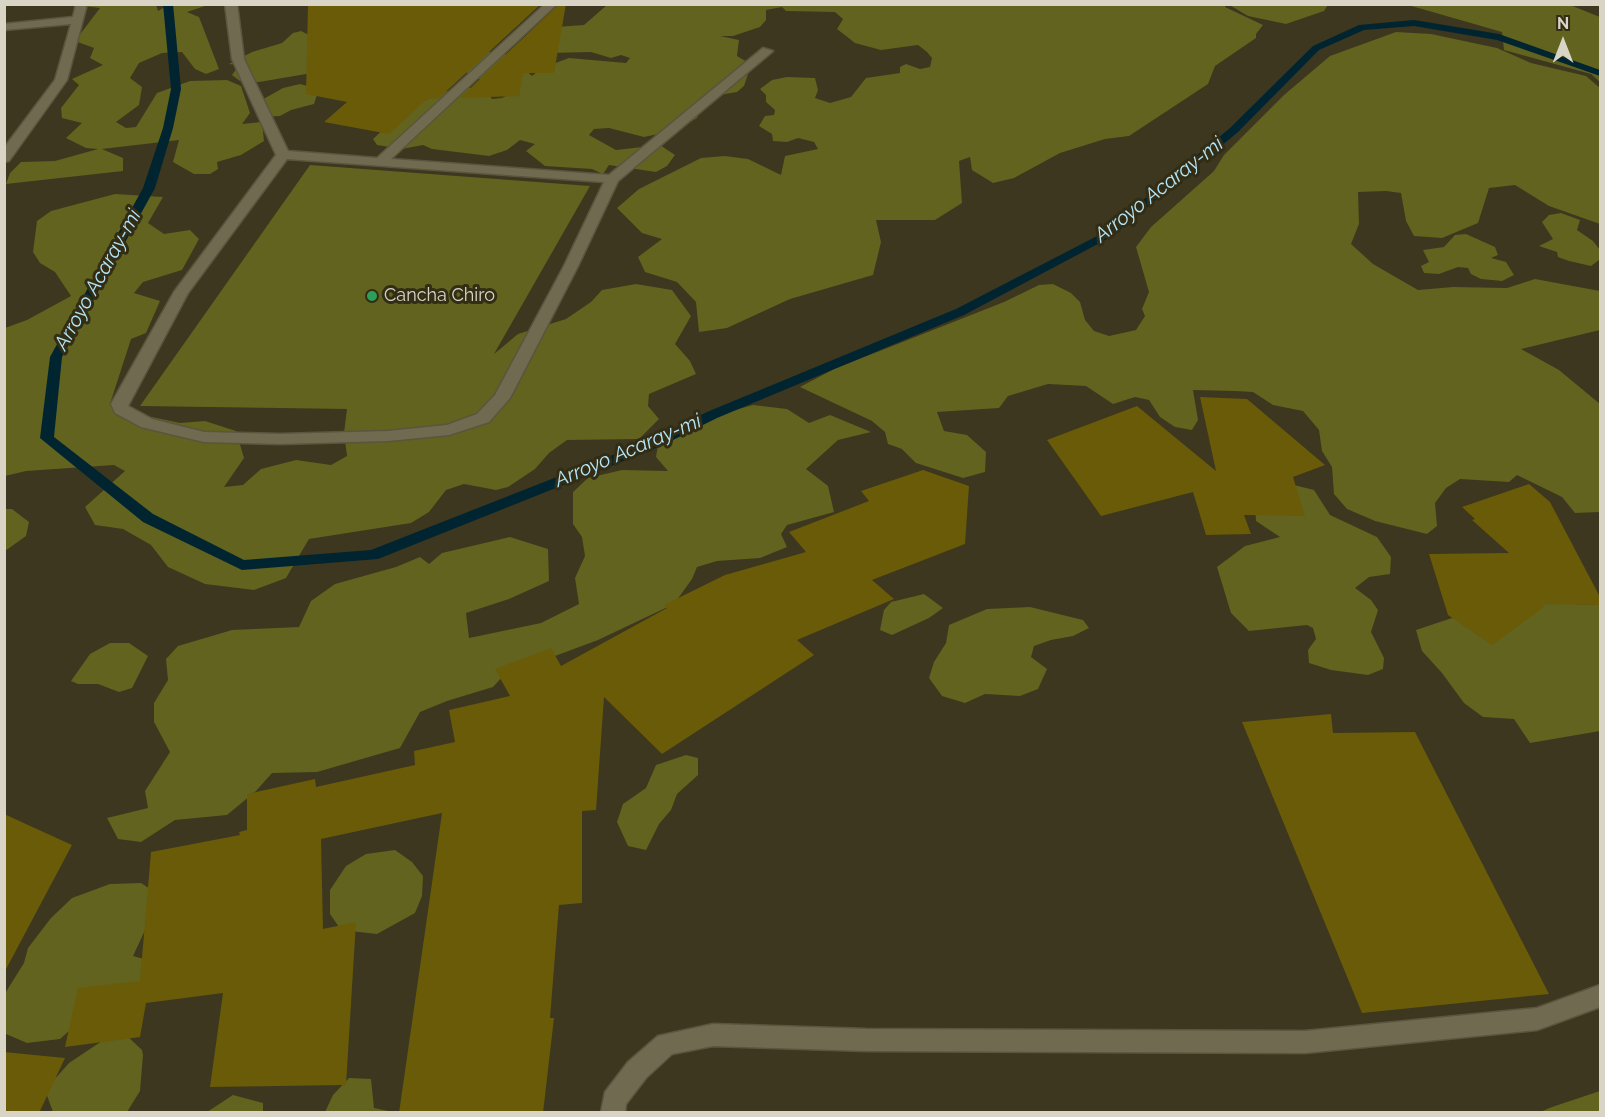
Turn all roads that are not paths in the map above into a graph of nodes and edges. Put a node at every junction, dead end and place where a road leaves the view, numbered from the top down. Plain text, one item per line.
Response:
1 (82, 4) edge
2 (231, 4) edge
3 (552, 4) edge
4 (79, 20) junction
5 (4, 27) edge
6 (767, 51) dead end
7 (283, 155) junction
8 (4, 158) edge
9 (381, 161) junction
10 (612, 179) junction
11 (1600, 996) edge
12 (613, 1113) edge

1 - 4 street
2 - 7 street
3 - 9 street
4 - 5 street
4 - 8 street
6 - 10 street
7 - 9 street
7 - 10 street
9 - 10 street
11 - 12 street

